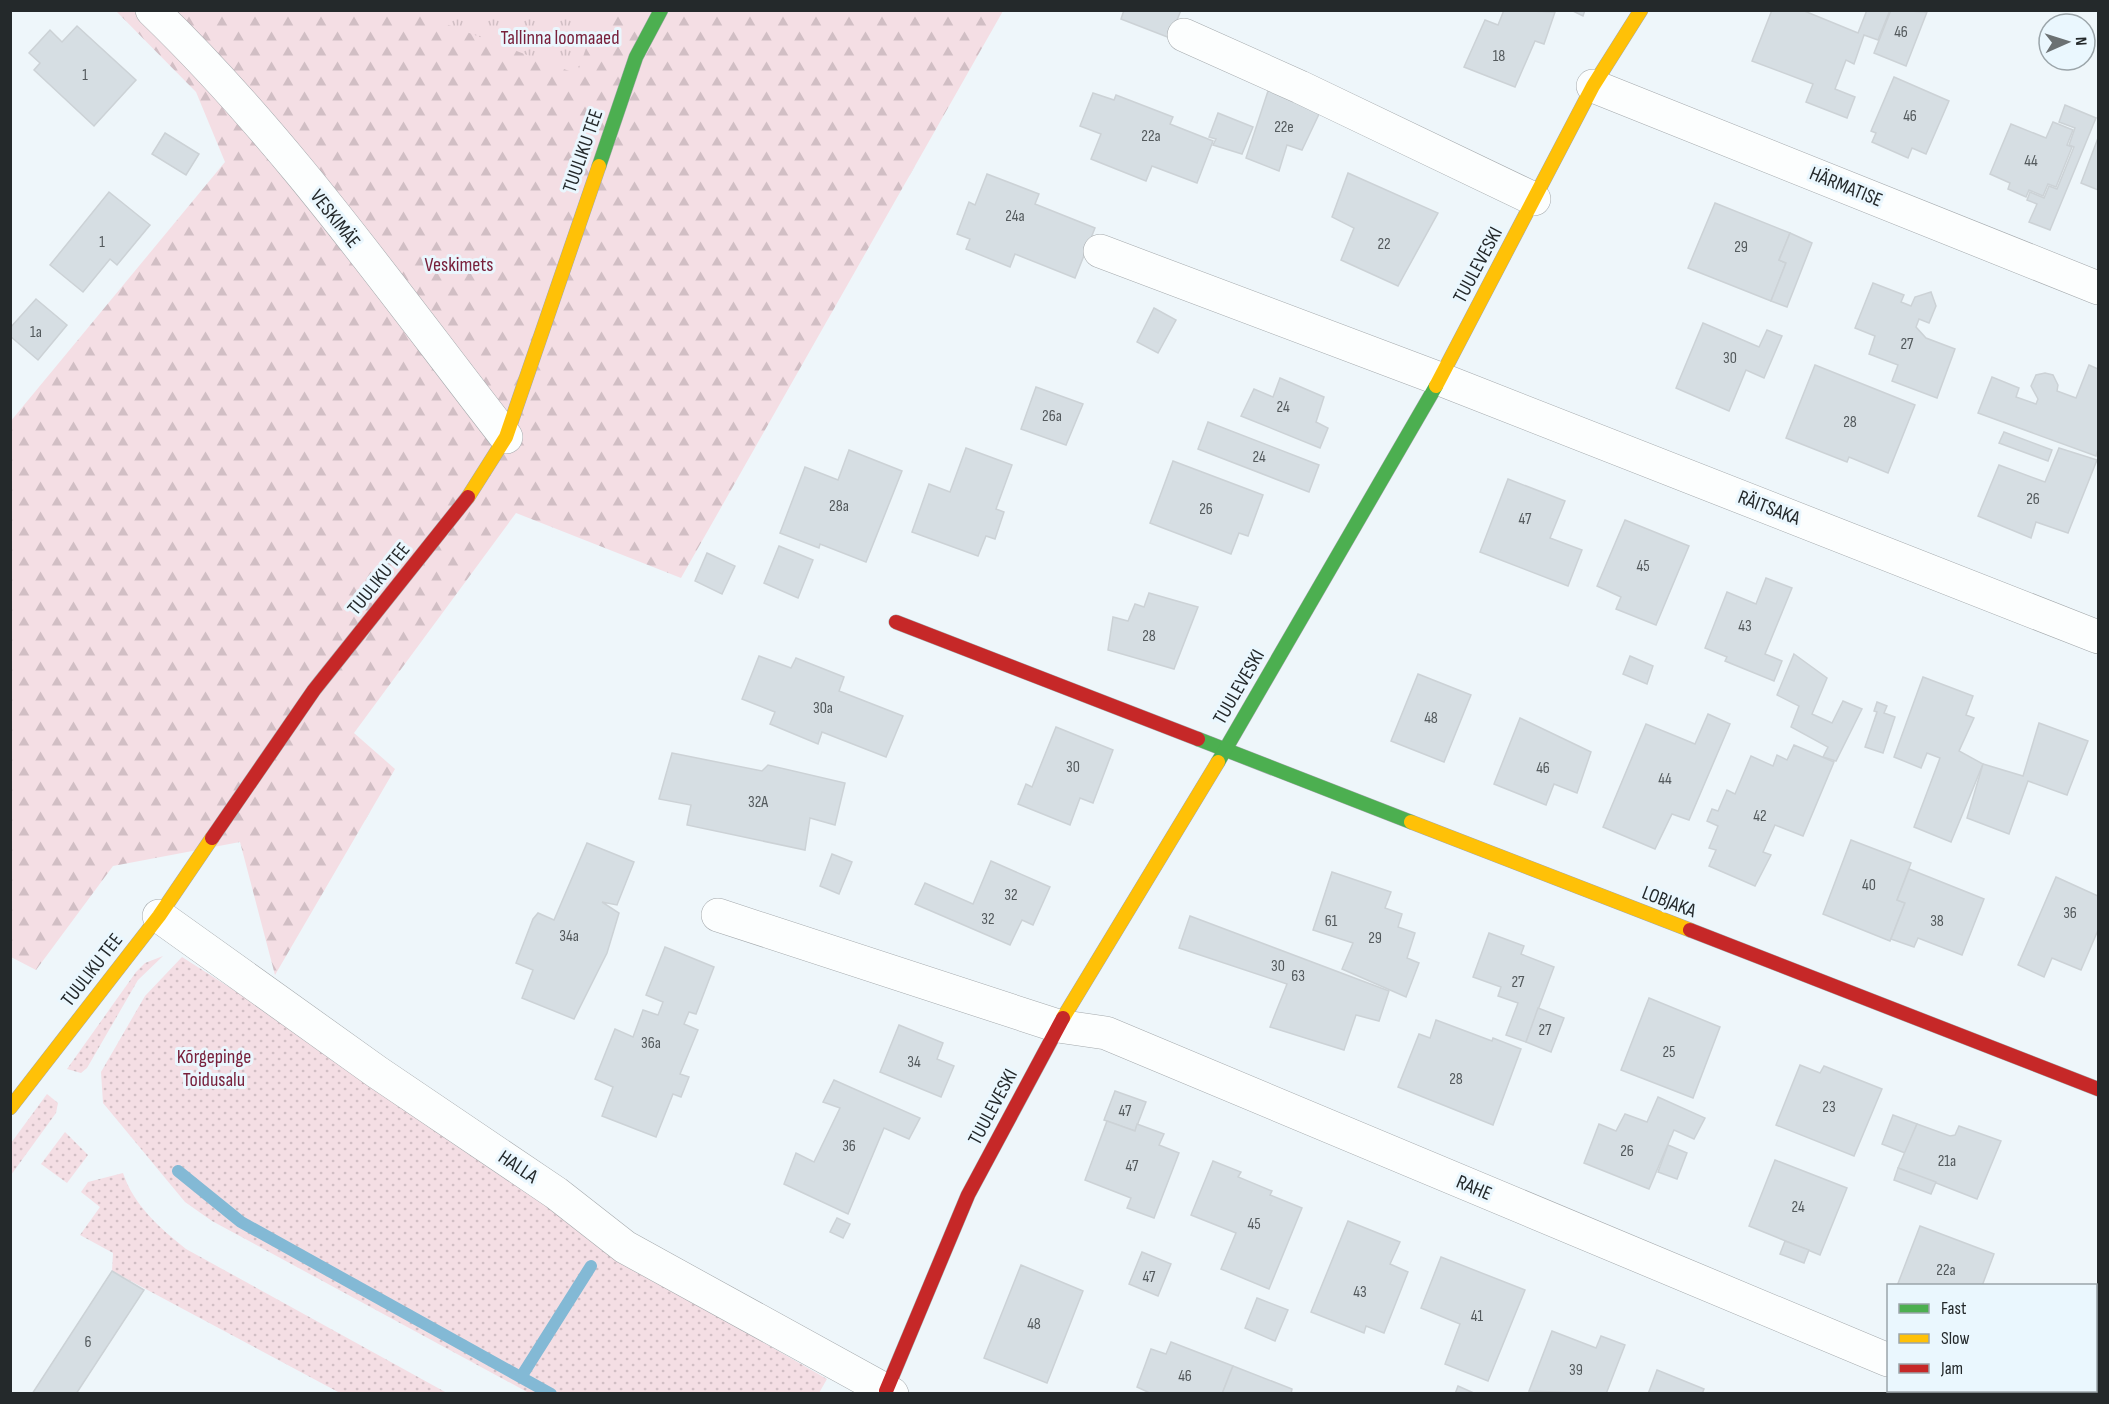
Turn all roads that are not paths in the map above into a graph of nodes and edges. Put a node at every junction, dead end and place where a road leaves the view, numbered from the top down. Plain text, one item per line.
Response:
1 (152, 10) edge
2 (661, 10) edge
3 (1641, 10) edge
4 (1184, 35) dead end
5 (1593, 86) junction
6 (1534, 200) junction
7 (1100, 251) dead end
8 (2098, 288) edge
9 (1440, 379) junction
10 (506, 437) junction
11 (896, 622) dead end
12 (2098, 637) edge
13 (1225, 750) junction
14 (718, 915) dead end
15 (159, 916) junction
16 (1058, 1026) junction
17 (2098, 1089) edge
18 (10, 1108) edge
19 (1887, 1360) edge
20 (889, 1392) edge

1 - 10 street, VESKIMÄE
2 - 10 street, TUULIKU TEE
3 - 5 street, TUULEVESKI
4 - 6 street
5 - 6 street, TUULEVESKI
5 - 8 street, HÄRMATISE
6 - 9 street, TUULEVESKI
7 - 9 street, RÄITSAKA
9 - 12 street, RÄITSAKA
9 - 13 street, TUULEVESKI
10 - 15 street, TUULIKU TEE
11 - 13 street, LOBJAKA
13 - 16 street, TUULEVESKI
13 - 17 street, LOBJAKA
14 - 16 street, RAHE
15 - 18 street, TUULIKU TEE
15 - 20 street, HALLA
16 - 19 street, RAHE
16 - 20 street, TUULEVESKI

